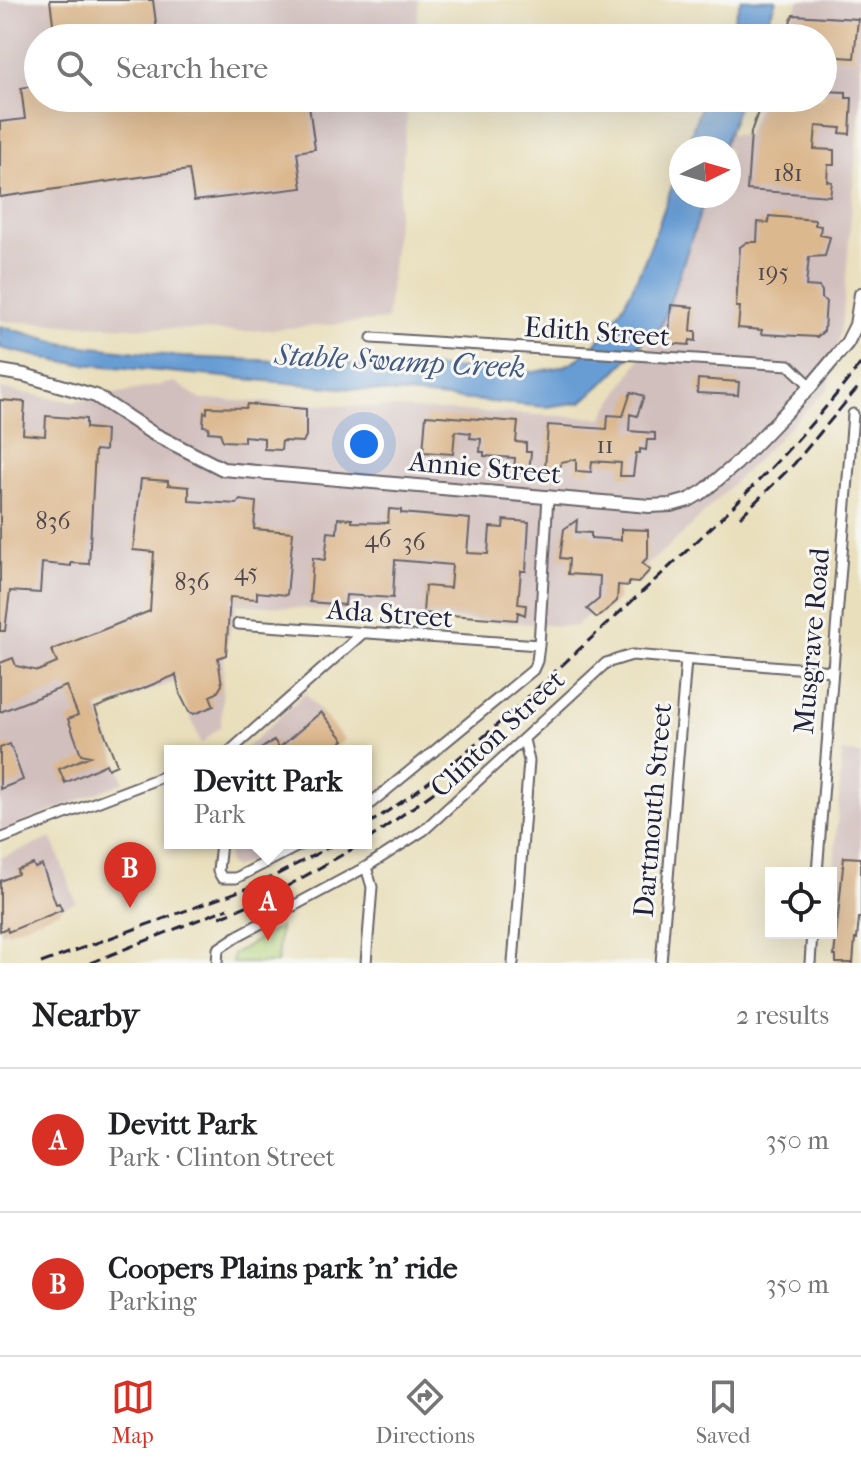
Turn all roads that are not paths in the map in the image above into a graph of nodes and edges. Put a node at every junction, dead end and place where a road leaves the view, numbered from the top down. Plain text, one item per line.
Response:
1 (861, 294) edge
2 (372, 338) dead end
3 (0, 371) edge
4 (811, 386) junction
5 (853, 414) dead end
6 (548, 496) junction
7 (238, 624) dead end
8 (363, 633) junction
9 (539, 645) junction
10 (686, 660) junction
11 (833, 671) junction
12 (524, 740) junction
13 (237, 745) edge
14 (164, 776) edge
15 (372, 802) edge
16 (0, 839) edge
17 (220, 849) edge
18 (292, 849) edge
19 (366, 867) junction
20 (817, 867) edge
21 (812, 939) edge
22 (217, 963) edge
23 (366, 963) edge
24 (513, 963) edge
25 (661, 963) edge
26 (810, 963) edge

1 - 4 street, Annie Street
2 - 4 street, Edith Street
3 - 6 street, Annie Street
4 - 6 street, Annie Street
5 - 11 street, Musgrave Road
6 - 9 street
7 - 8 street, Ada Street
8 - 9 street, Ada Street
8 - 13 street
9 - 15 street
10 - 11 street, Clinton Street
10 - 12 street, Clinton Street
10 - 25 street, Dartmouth Street
11 - 20 street, Musgrave Road
12 - 19 street, Clinton Street
12 - 24 street
14 - 16 street
17 - 18 street
19 - 22 street, Clinton Street
19 - 23 street
21 - 26 street

